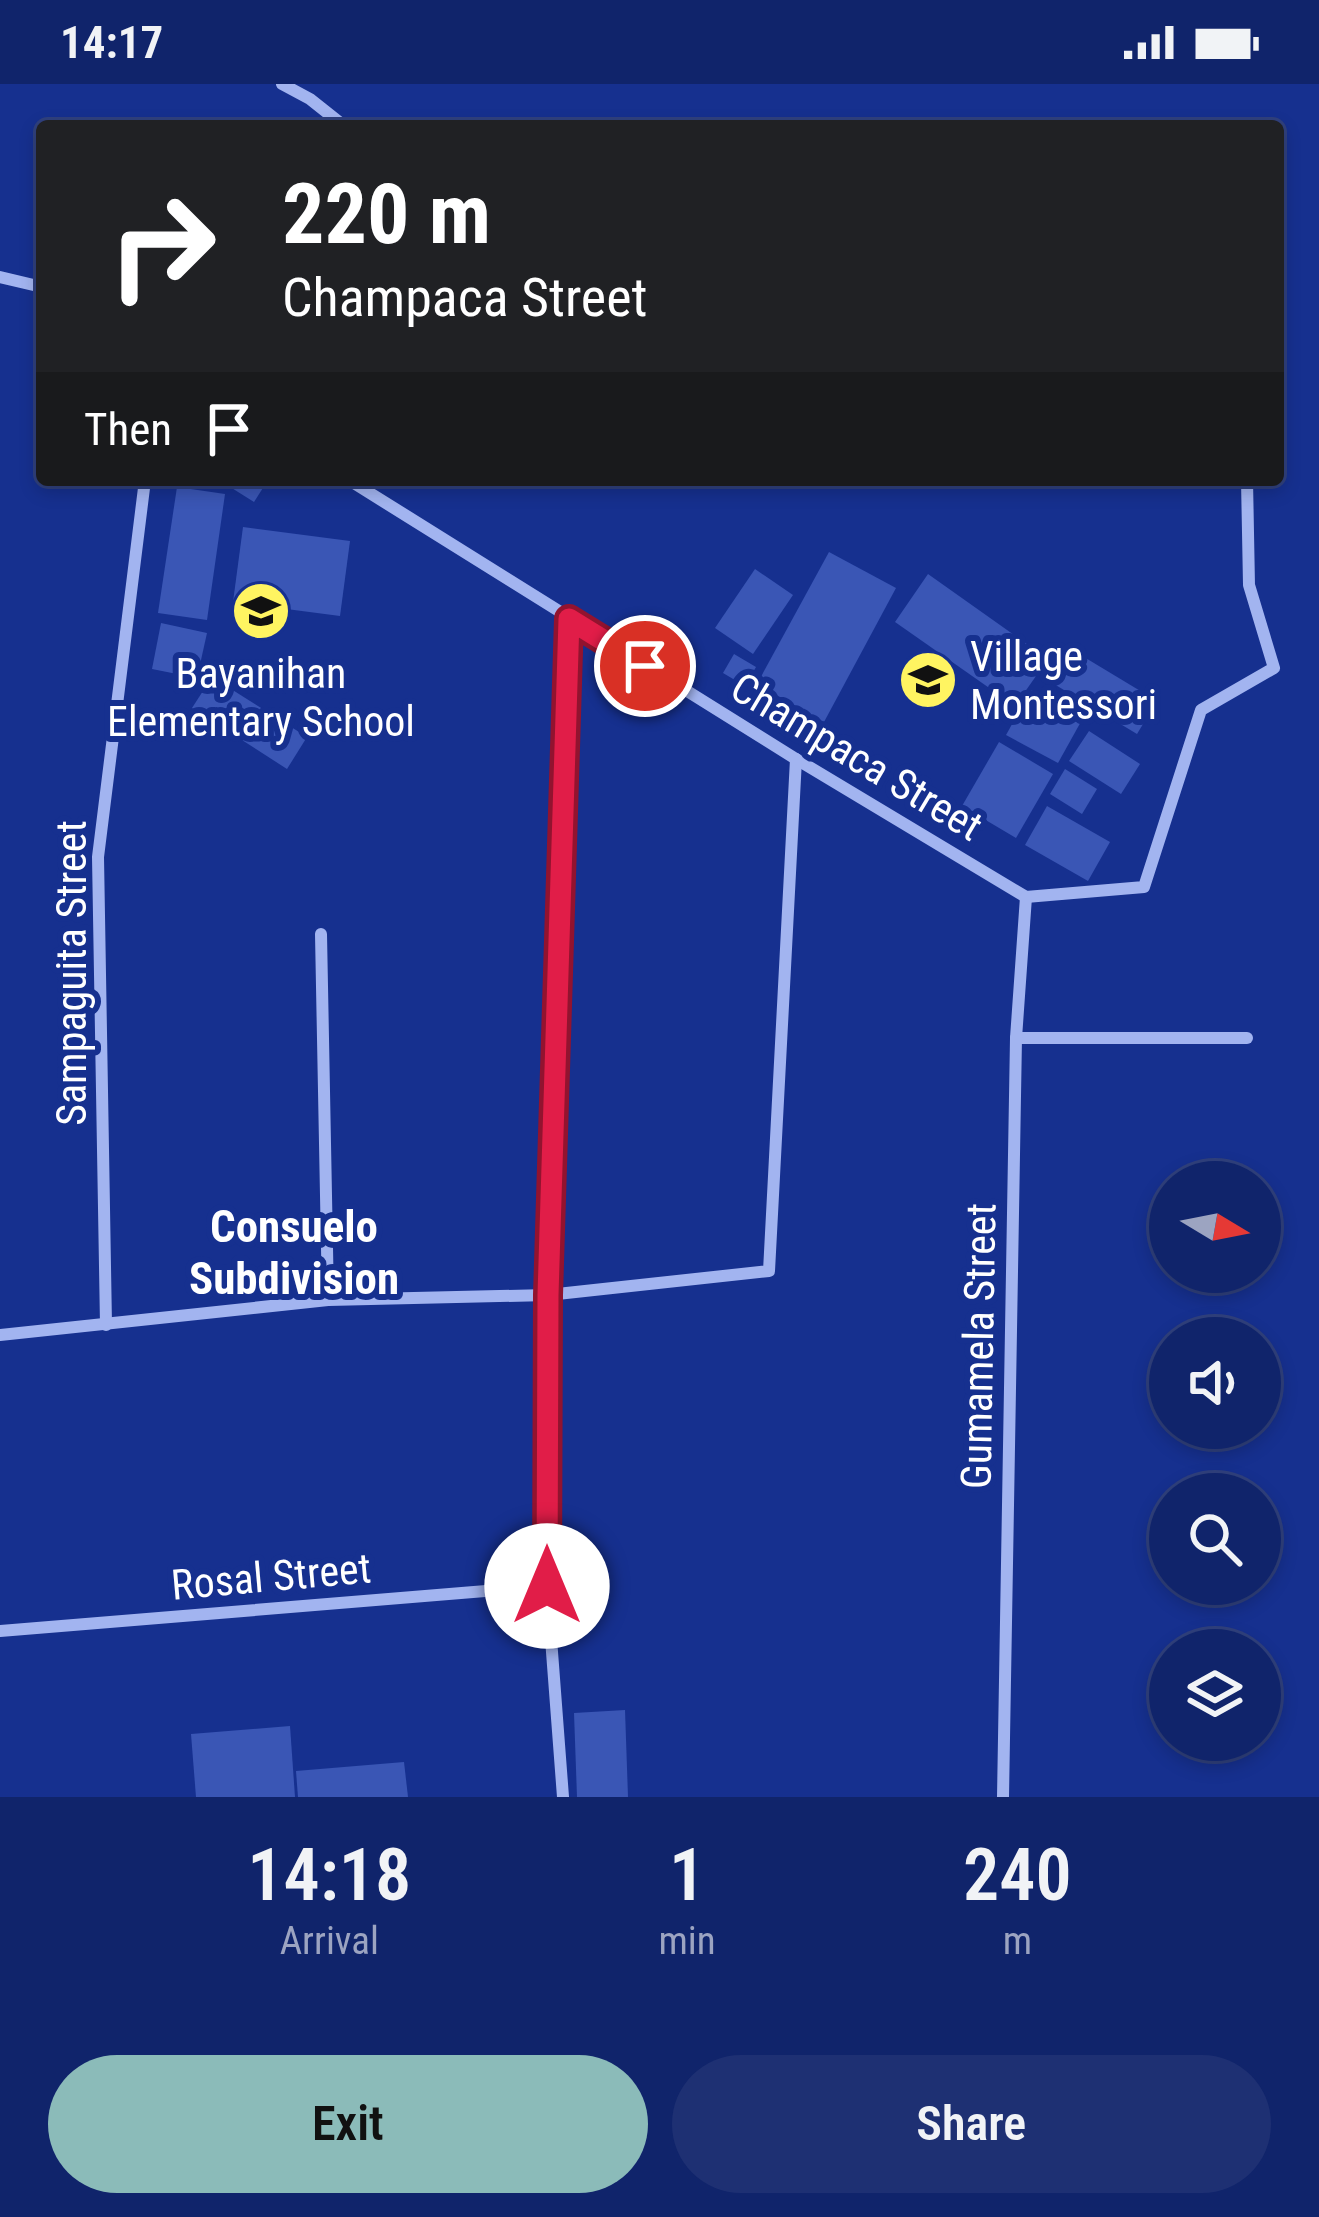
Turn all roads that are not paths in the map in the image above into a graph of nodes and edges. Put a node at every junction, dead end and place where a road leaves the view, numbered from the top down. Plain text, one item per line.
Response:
1 (282, 84) edge
2 (337, 120) edge
3 (0, 277) edge
4 (36, 286) edge
5 (144, 486) edge
6 (359, 486) edge
7 (1246, 486) edge
8 (569, 619) junction
9 (796, 759) junction
10 (1026, 897) junction
11 (321, 934) dead end
12 (1016, 1038) junction
13 (1247, 1038) dead end
14 (548, 1295) junction
15 (328, 1300) junction
16 (106, 1325) junction
17 (0, 1335) edge
18 (547, 1586) junction
19 (0, 1630) edge
20 (563, 1797) edge
21 (1003, 1797) edge

1 - 2 street
3 - 4 street
5 - 16 street, Sampaguita Street
6 - 8 street, Champaca Street
7 - 10 street
8 - 9 street, Champaca Street
8 - 14 street
9 - 10 street, Champaca Street
9 - 14 street
10 - 12 street, Gumamela Street
11 - 15 street
12 - 13 street
12 - 21 street, Gumamela Street
14 - 15 street
14 - 18 street
15 - 16 street
16 - 17 street
18 - 19 street, Rosal Street
18 - 20 street

